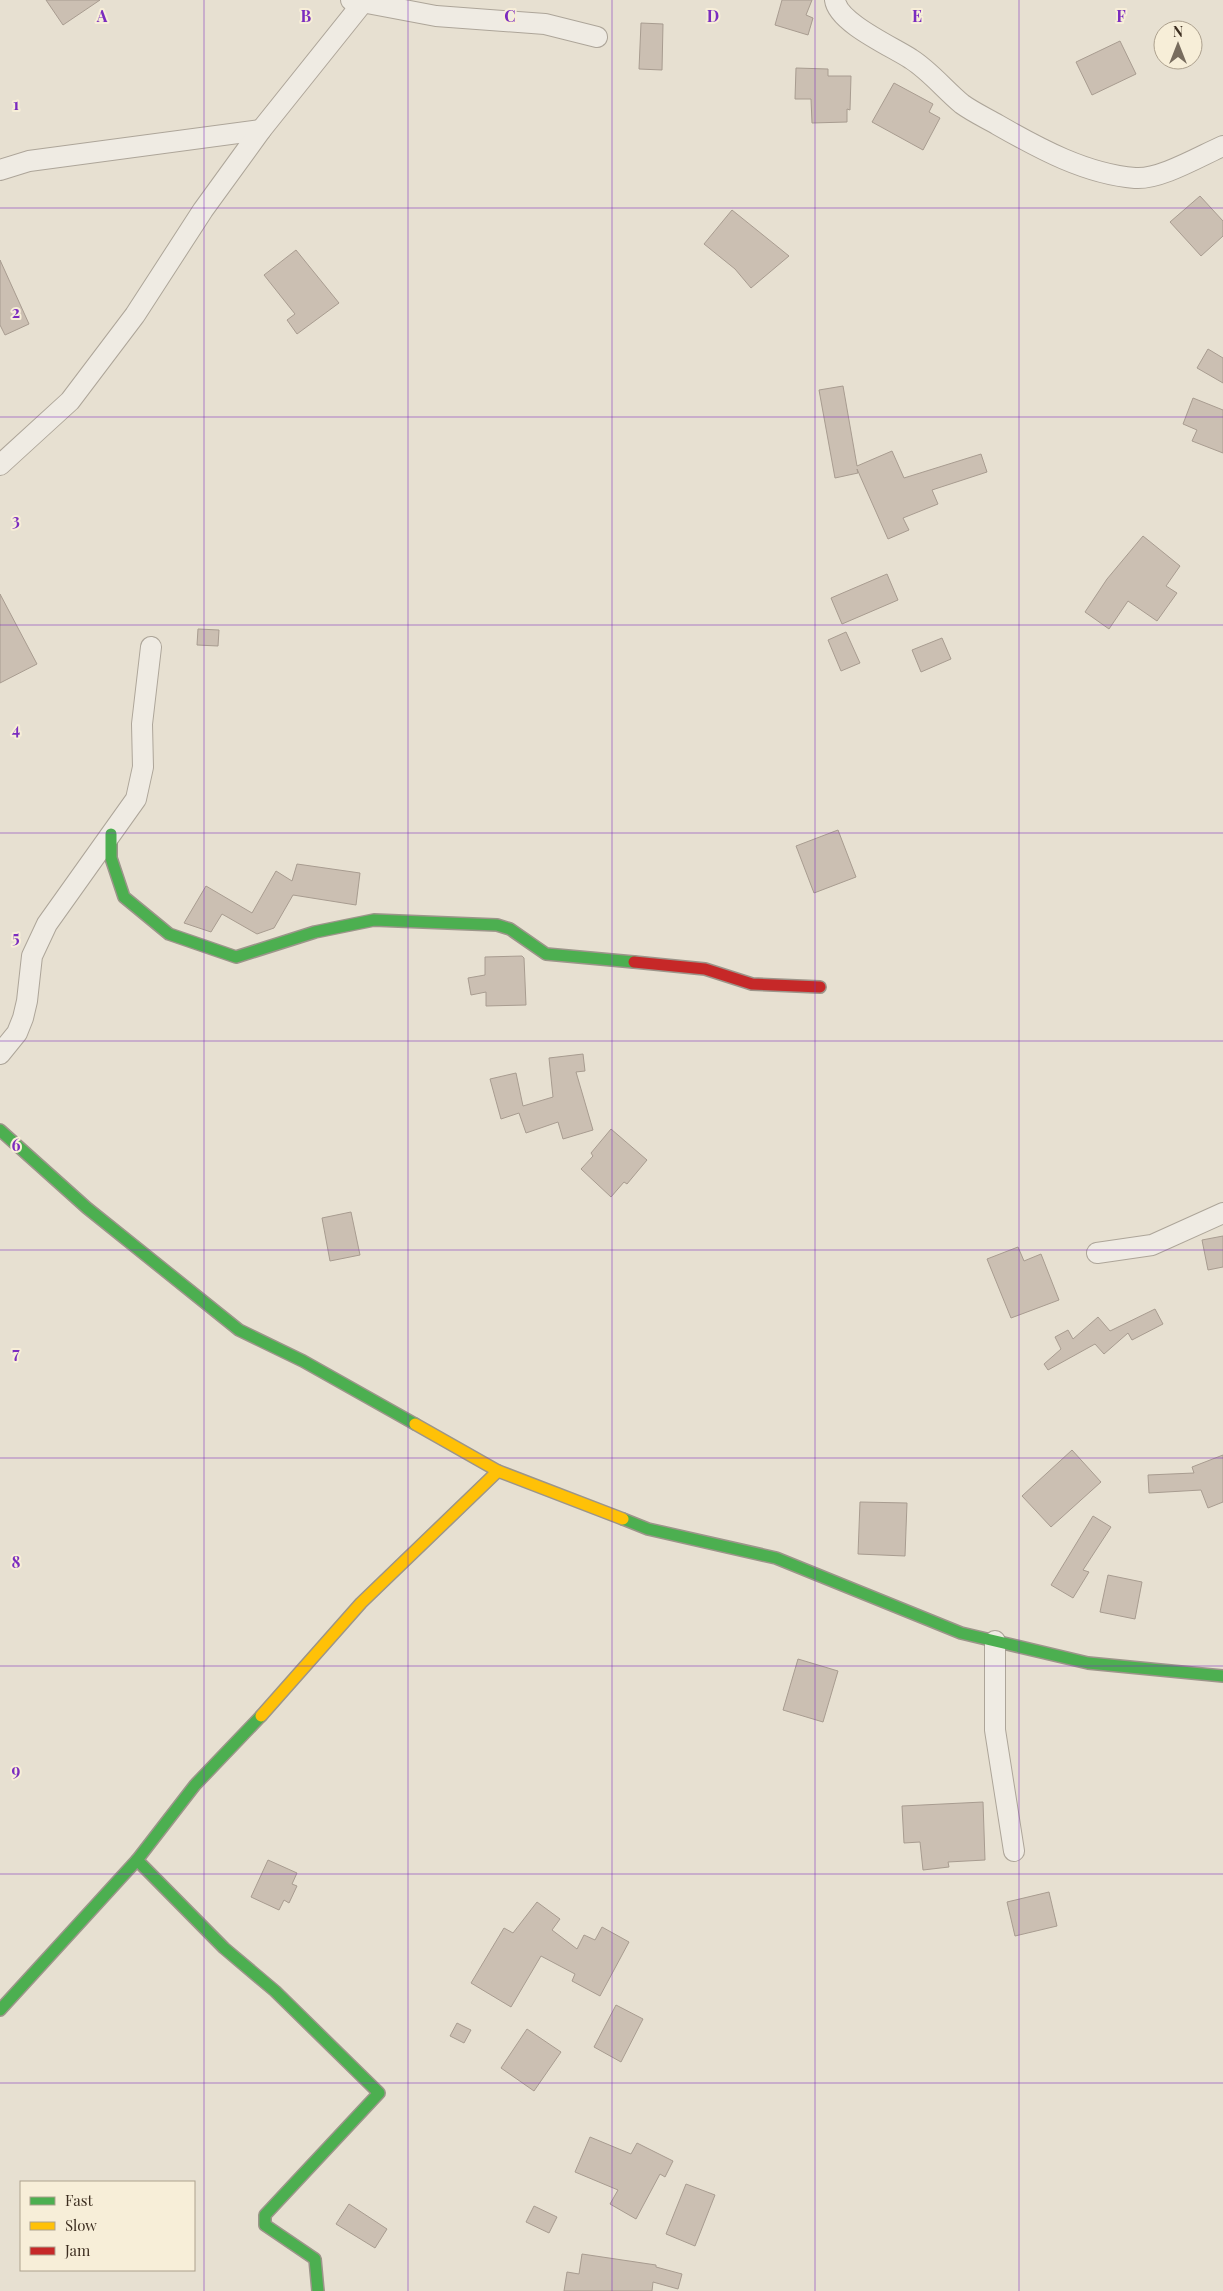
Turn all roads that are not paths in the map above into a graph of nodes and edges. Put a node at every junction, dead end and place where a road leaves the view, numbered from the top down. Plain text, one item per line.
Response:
1 (836, 0) edge
2 (359, 1) edge
3 (597, 36) dead end
4 (261, 130) junction
5 (1223, 146) edge
6 (0, 170) edge
7 (0, 465) edge
8 (151, 647) dead end
9 (111, 834) junction
10 (820, 987) dead end
11 (0, 1054) edge
12 (0, 1130) edge
13 (1223, 1213) edge
14 (1097, 1253) dead end
15 (498, 1471) junction
16 (995, 1641) junction
17 (1223, 1676) edge
18 (1014, 1851) dead end
19 (137, 1860) junction
20 (0, 2010) edge
21 (318, 2291) edge

1 - 5 street
2 - 3 street
2 - 4 street
4 - 6 street
4 - 7 street
8 - 9 street
9 - 10 street
9 - 11 street
12 - 15 street
13 - 14 street
15 - 16 street
15 - 19 street
16 - 17 street
16 - 18 street
19 - 20 street
19 - 21 street

